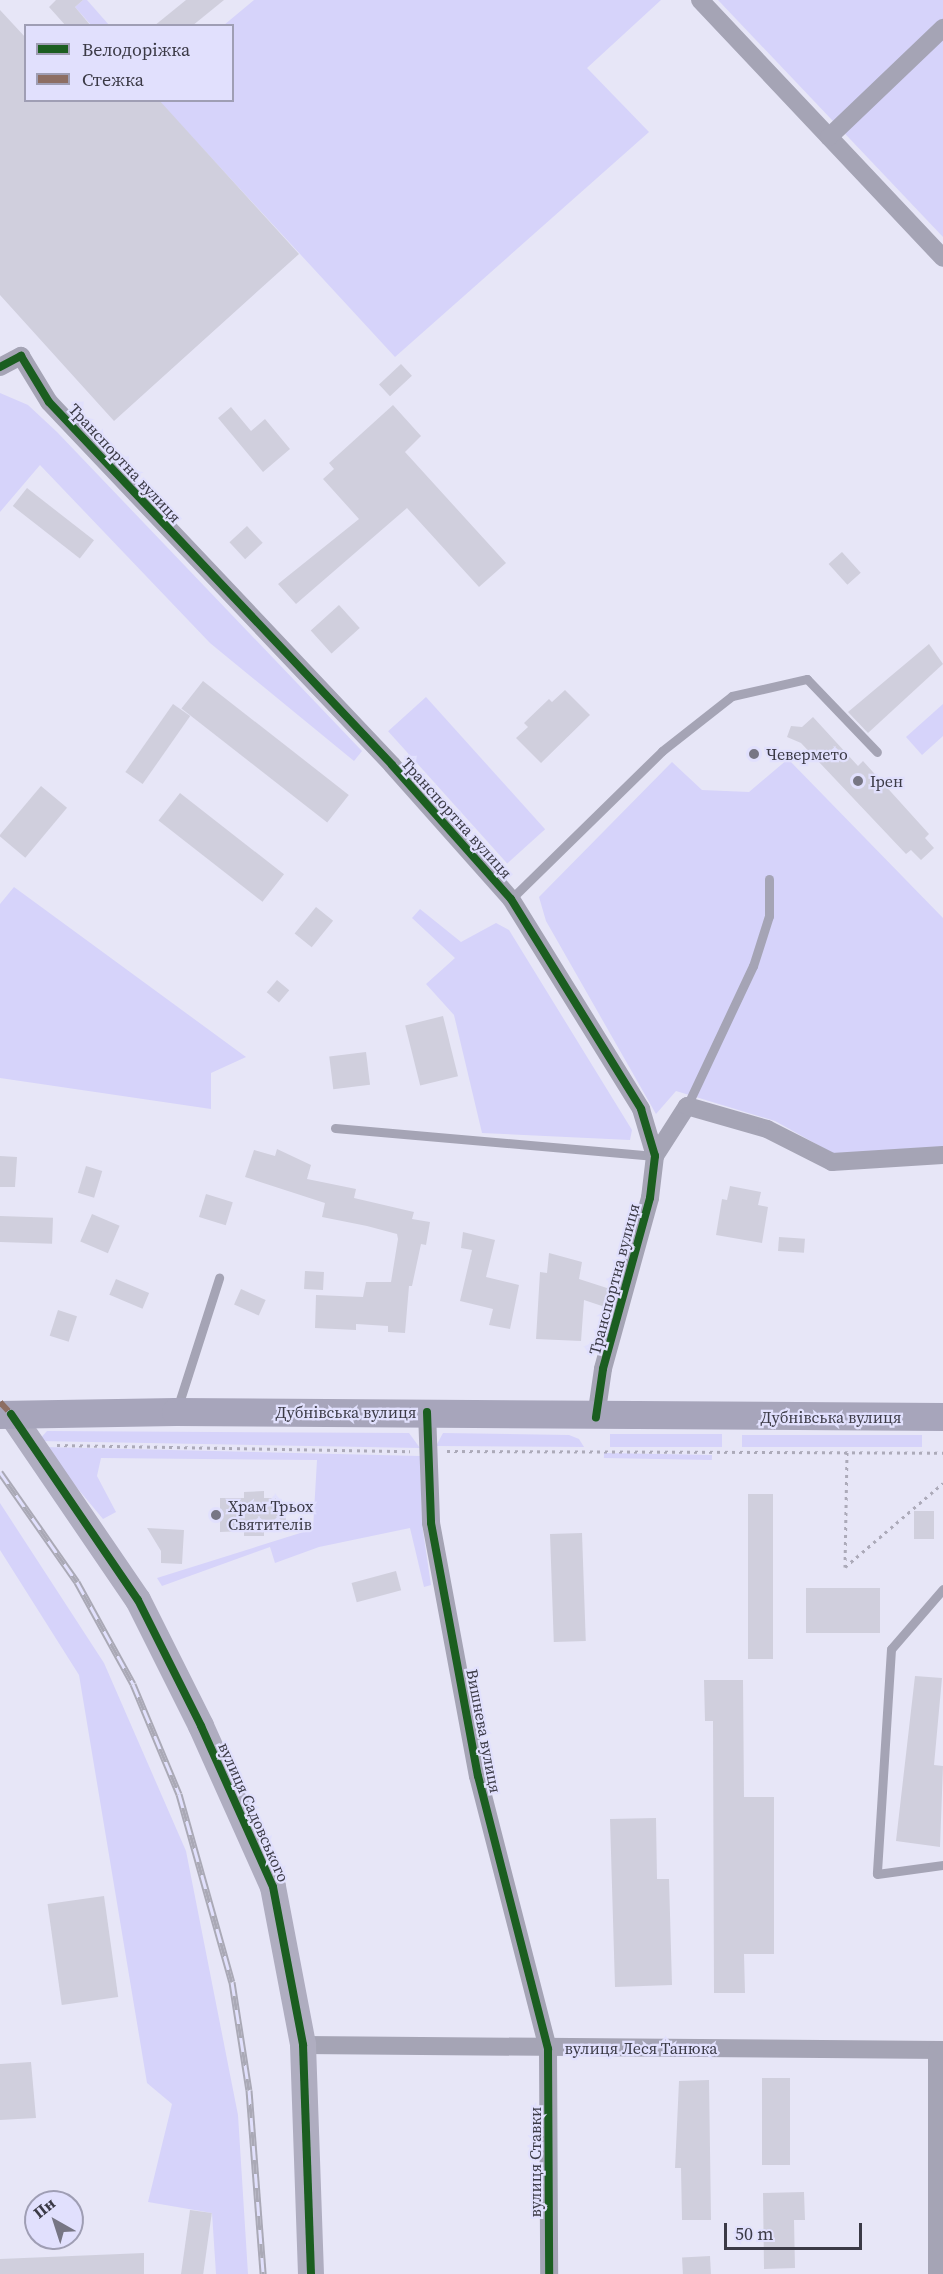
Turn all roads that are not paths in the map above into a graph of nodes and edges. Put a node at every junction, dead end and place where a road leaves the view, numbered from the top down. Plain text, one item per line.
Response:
1 (700, 0) edge
2 (943, 28) edge
3 (829, 137) junction
4 (943, 258) edge
5 (0, 367) edge
6 (877, 752) dead end
7 (769, 879) dead end
8 (511, 899) junction
9 (687, 1106) junction
10 (335, 1128) dead end
11 (943, 1155) edge
12 (655, 1156) junction
13 (219, 1278) dead end
14 (176, 1412) junction
15 (427, 1412) junction
16 (6, 1414) edge
17 (596, 1417) junction
18 (943, 1417) edge
19 (943, 1589) edge
20 (943, 1865) edge
21 (303, 2045) junction
22 (548, 2049) junction
23 (940, 2050) edge
24 (311, 2274) edge
25 (549, 2274) edge
26 (937, 2274) edge

1 - 3 street
2 - 3 street
3 - 4 street
5 - 8 street, Транспортна вулиця
6 - 8 lane
7 - 9 lane
8 - 12 street, Транспортна вулиця
9 - 11 street
9 - 12 street
10 - 12 lane
12 - 17 street, Транспортна вулиця
13 - 14 lane
14 - 15 main road, Дубнівська вулиця
14 - 16 main road, Дубнівська вулиця
15 - 17 main road, Дубнівська вулиця
15 - 22 street, Вишнева вулиця
16 - 21 street, вулиця Садовського
17 - 18 main road, Дубнівська вулиця
19 - 20 lane
21 - 22 street, вулиця Леся Танюка
21 - 24 street, вулиця Садовського
22 - 23 street, вулиця Леся Танюка
22 - 25 street, вулиця Ставки
23 - 26 street

